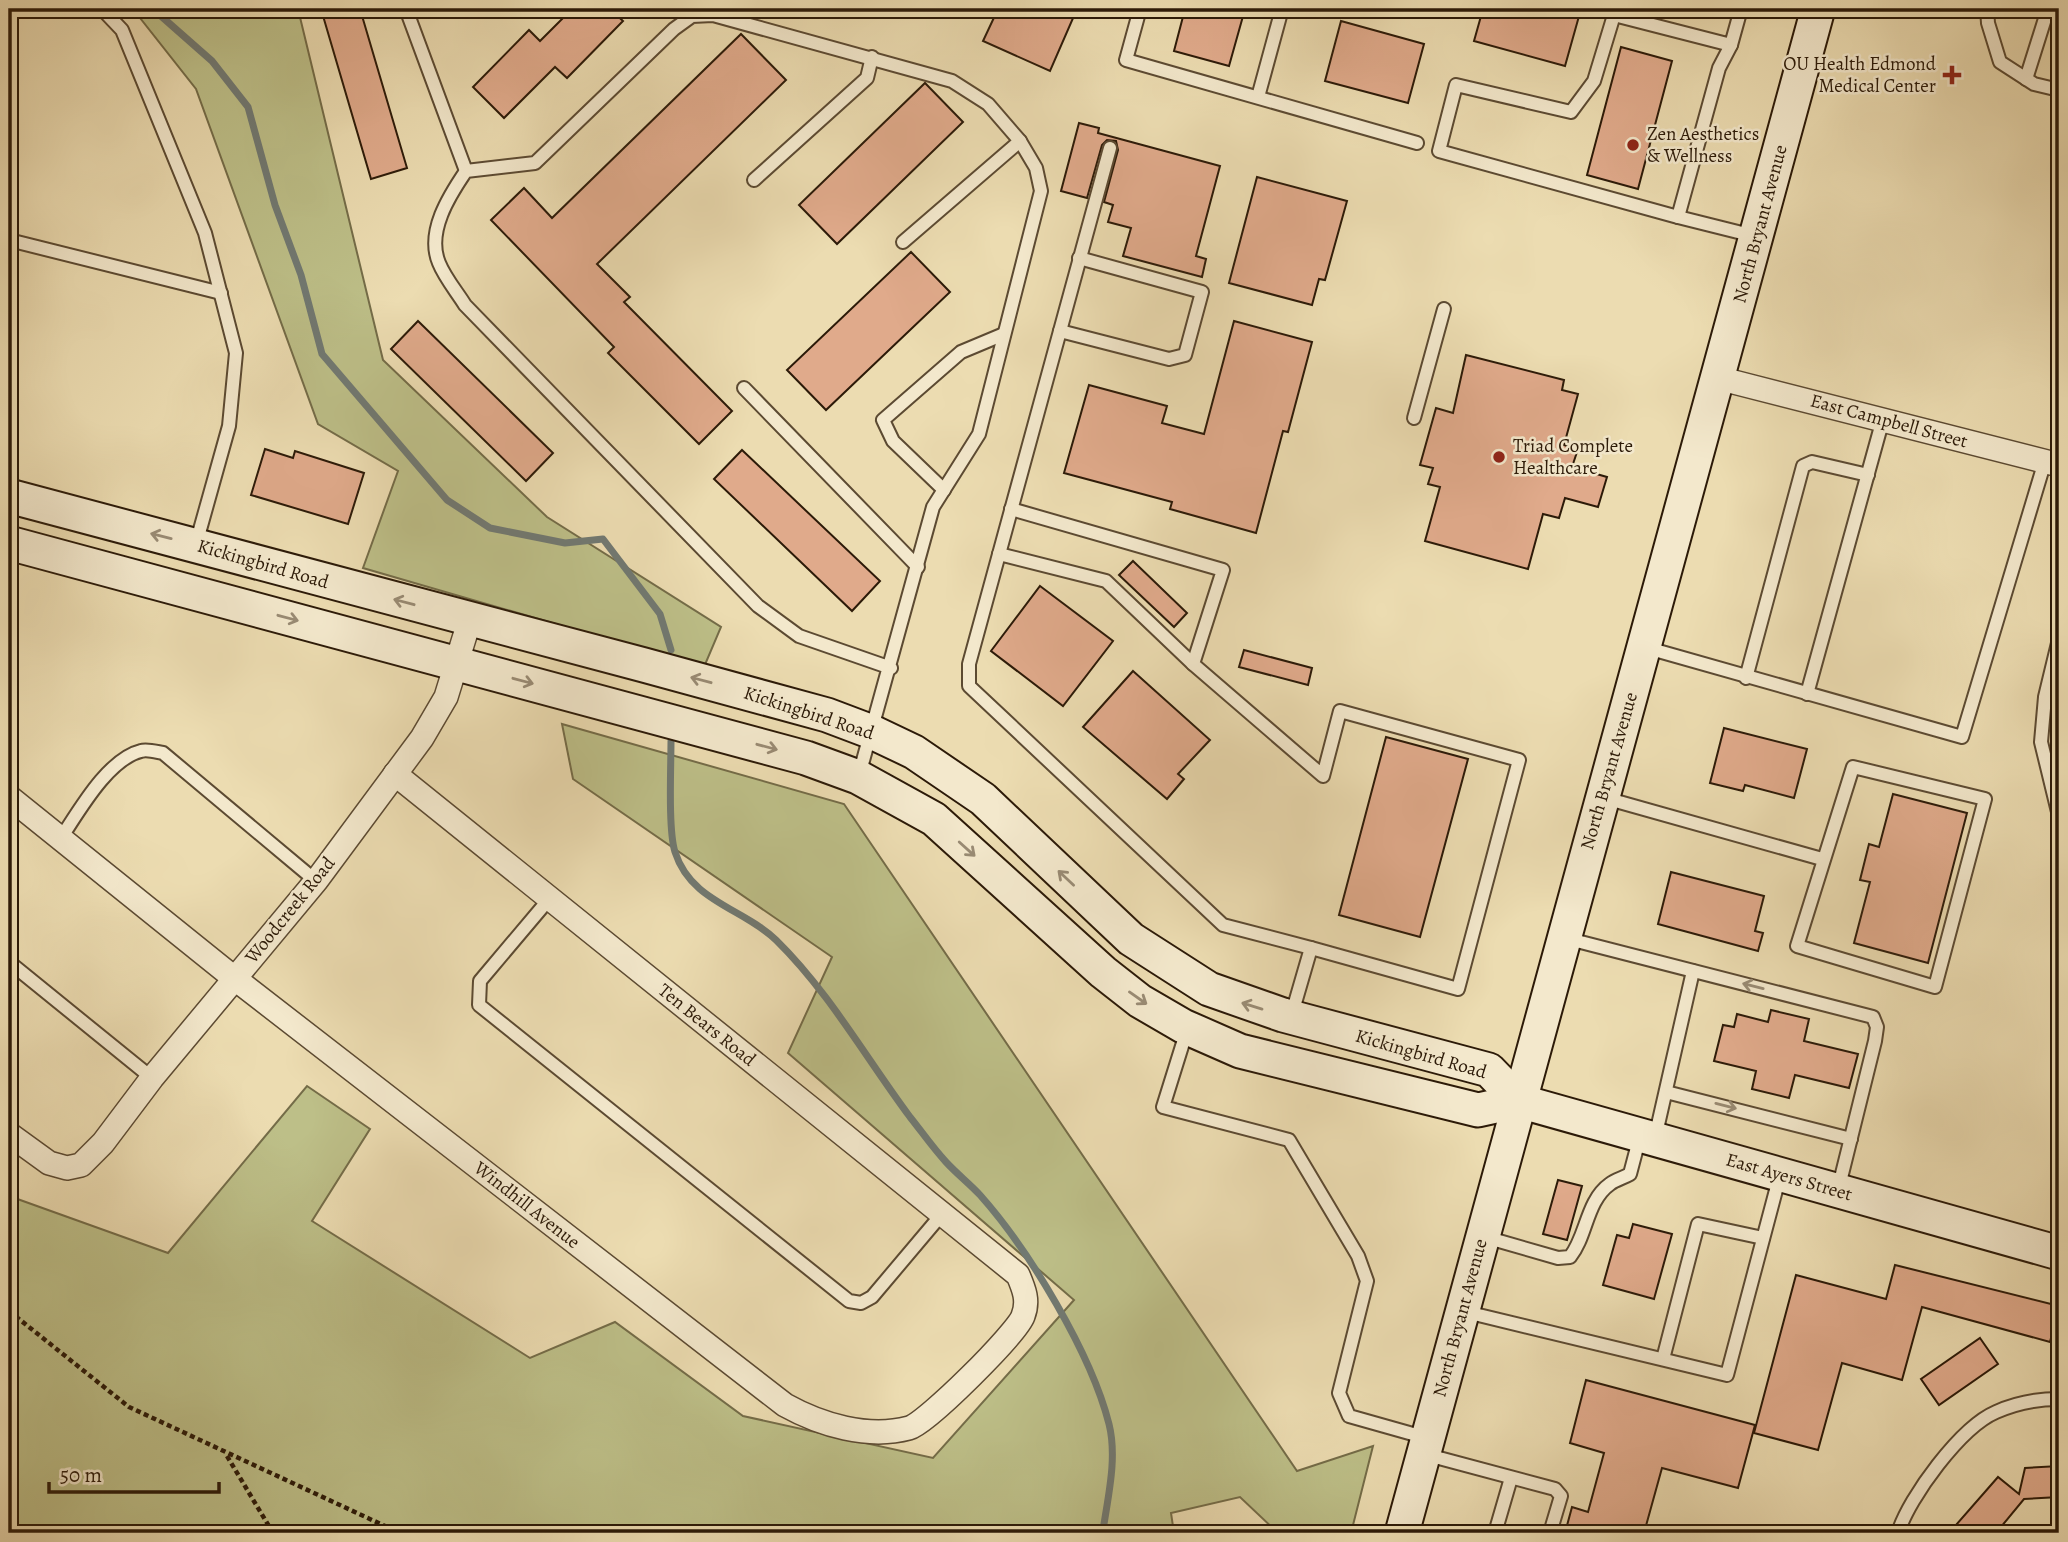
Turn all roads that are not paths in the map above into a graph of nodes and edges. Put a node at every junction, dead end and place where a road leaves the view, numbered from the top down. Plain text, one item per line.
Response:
1 (102, 9) edge
2 (406, 9) edge
3 (1140, 9) edge
4 (1282, 9) edge
5 (1741, 9) edge
6 (1818, 9) edge
7 (1987, 9) edge
8 (2048, 9) edge
9 (1614, 12) edge
10 (1731, 45) junction
11 (872, 57) junction
12 (2026, 79) junction
13 (2059, 90) edge
14 (1258, 97) junction
15 (1020, 141) junction
16 (1416, 143) dead end
17 (1110, 148) dead end
18 (466, 171) junction
19 (754, 180) dead end
20 (1678, 217) junction
21 (1757, 237) junction
22 (9, 240) edge
23 (903, 242) dead end
24 (1079, 258) junction
25 (220, 293) junction
26 (1444, 309) dead end
27 (1060, 331) junction
28 (1004, 334) junction
29 (1718, 378) junction
30 (744, 388) dead end
31 (1414, 418) dead end
32 (1883, 419) junction
33 (2052, 463) edge
34 (1868, 475) junction
35 (944, 490) junction
36 (9, 496) edge
37 (1011, 509) junction
38 (95, 519) junction
39 (9, 543) edge
40 (196, 544) junction
41 (999, 554) junction
42 (85, 564) junction
43 (257, 564) junction
44 (918, 567) junction
45 (246, 607) junction
46 (470, 619) junction
47 (2059, 639) edge
48 (1643, 647) junction
49 (458, 663) junction
50 (1193, 664) junction
51 (891, 668) junction
52 (1746, 678) junction
53 (1807, 694) junction
54 (872, 732) junction
55 (395, 774) junction
56 (858, 777) junction
57 (9, 797) edge
58 (1601, 797) junction
59 (2059, 816) edge
60 (61, 838) junction
61 (1822, 859) junction
62 (316, 881) junction
63 (550, 898) junction
64 (1563, 937) junction
65 (1311, 948) junction
66 (9, 962) edge
67 (1693, 971) junction
68 (234, 978) junction
69 (1291, 1017) junction
70 (1188, 1028) junction
71 (152, 1078) junction
72 (1665, 1092) junction
73 (1518, 1101) junction
74 (9, 1134) edge
75 (1648, 1136) junction
76 (1851, 1139) junction
77 (1780, 1174) junction
78 (1838, 1191) junction
79 (942, 1214) junction
80 (1482, 1236) junction
81 (1763, 1238) junction
82 (2059, 1253) edge
83 (1018, 1275) joint
84 (1462, 1310) junction
85 (1663, 1359) junction
86 (2059, 1399) edge
87 (1426, 1446) junction
88 (1511, 1478) junction
89 (1402, 1533) edge
90 (1495, 1533) edge
91 (1550, 1533) edge
92 (1899, 1533) edge

1 - 25 lane
2 - 18 lane
3 - 14 lane
4 - 14 lane
5 - 10 lane
6 - 21 street, North Bryant Avenue
7 - 12 lane
8 - 12 lane
9 - 10 lane
9 - 20 lane
10 - 20 lane
11 - 15 lane
11 - 18 lane
11 - 19 lane
12 - 13 lane
14 - 16 lane
15 - 23 lane
15 - 28 lane
17 - 24 lane
18 - 51 lane
20 - 21 lane
21 - 29 street, North Bryant Avenue
22 - 25 lane
24 - 27 lane
24 - 27 lane
25 - 40 lane
26 - 31 lane
27 - 37 lane
28 - 35 lane
28 - 35 lane
29 - 32 street, East Campbell Street
29 - 48 street, North Bryant Avenue
30 - 44 lane
32 - 33 street, East Campbell Street
32 - 34 lane
33 - 53 lane
34 - 52 lane
34 - 53 lane
35 - 44 lane
36 - 38 street, Kickingbird Road
37 - 41 lane
37 - 50 lane
40 -> 38 street, Kickingbird Road
38 - 42 street
39 - 42 street, Kickingbird Road
40 - 43 street, Kickingbird Road
41 - 50 lane
41 - 65 lane
42 - 45 street, Kickingbird Road
43 - 45 street
46 -> 43 street, Kickingbird Road
44 - 51 lane
45 -> 49 street, Kickingbird Road
46 - 49 street, Woodcreek Road
54 -> 46 street, Kickingbird Road
47 - 59 lane
48 - 52 lane
48 - 58 street, North Bryant Avenue
49 - 55 street, Woodcreek Road
49 -> 56 street, Kickingbird Road
50 - 65 lane
51 - 54 lane
52 - 53 lane
54 - 56 lane
69 -> 54 street, Kickingbird Road
55 - 62 street, Woodcreek Road
55 - 63 street, Ten Bears Road
56 -> 70 street, Kickingbird Road
57 - 60 street, Windhill Avenue
58 - 61 lane
58 - 64 street, North Bryant Avenue
60 - 62 lane
60 - 68 street, Windhill Avenue
61 - 61 lane
62 - 68 street, Woodcreek Road
63 - 79 street, Ten Bears Road
63 - 79 lane
64 - 67 lane
64 - 73 street, North Bryant Avenue
65 - 69 lane
66 - 71 lane
67 - 72 lane
76 -> 67 lane
68 - 71 street, Woodcreek Road
68 - 83 street, Windhill Avenue
69 - 73 street, Kickingbird Road
70 - 73 street, Kickingbird Road
70 - 87 lane
71 - 74 street, Woodcreek Road
72 - 75 lane
72 -> 76 lane
73 - 75 street, East Ayers Street
73 - 80 street, North Bryant Avenue
75 - 77 street, East Ayers Street
75 - 80 lane
76 - 78 lane
77 - 78 street, East Ayers Street
77 - 81 lane
78 - 82 street, East Ayers Street
79 - 83 street, Ten Bears Road
80 - 84 street, North Bryant Avenue
81 - 85 lane
81 - 85 lane
84 - 85 lane
84 - 87 street, North Bryant Avenue
86 - 92 lane
87 - 88 lane
87 - 89 street, North Bryant Avenue
88 - 90 lane
88 - 91 lane

